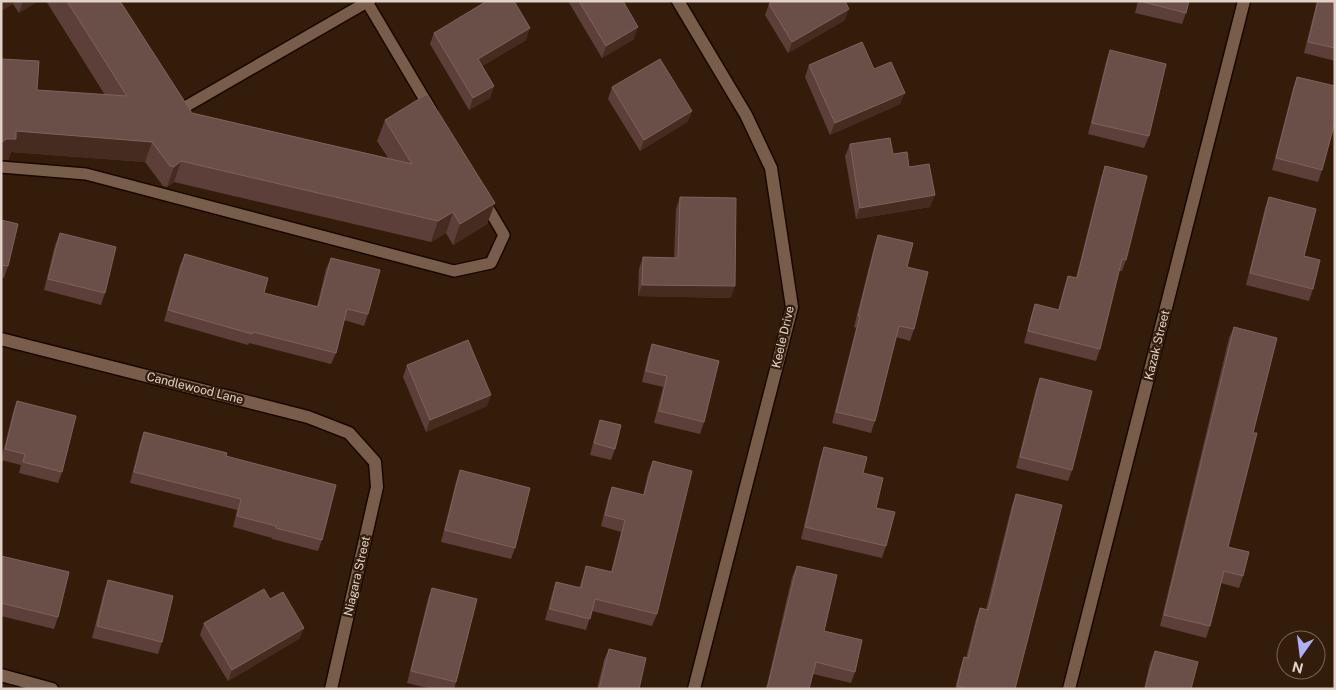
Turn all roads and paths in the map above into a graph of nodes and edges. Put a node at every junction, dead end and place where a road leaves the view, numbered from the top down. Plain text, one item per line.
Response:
1 (678, 1) edge
2 (1244, 1) edge
3 (368, 2) edge
4 (168, 96) edge
5 (438, 123) edge
6 (1, 167) edge
7 (479, 192) edge
8 (1, 339) edge
9 (375, 462) joint
10 (1, 675) edge
11 (52, 689) edge
12 (331, 689) edge
13 (694, 689) edge
14 (1069, 689) edge

1 - 13 street, Keele Drive
2 - 14 street, Kazak Street
3 - 4 lane
3 - 5 lane
6 - 7 lane
8 - 9 street, Candlewood Lane
9 - 12 street, Niagara Street
10 - 11 street

